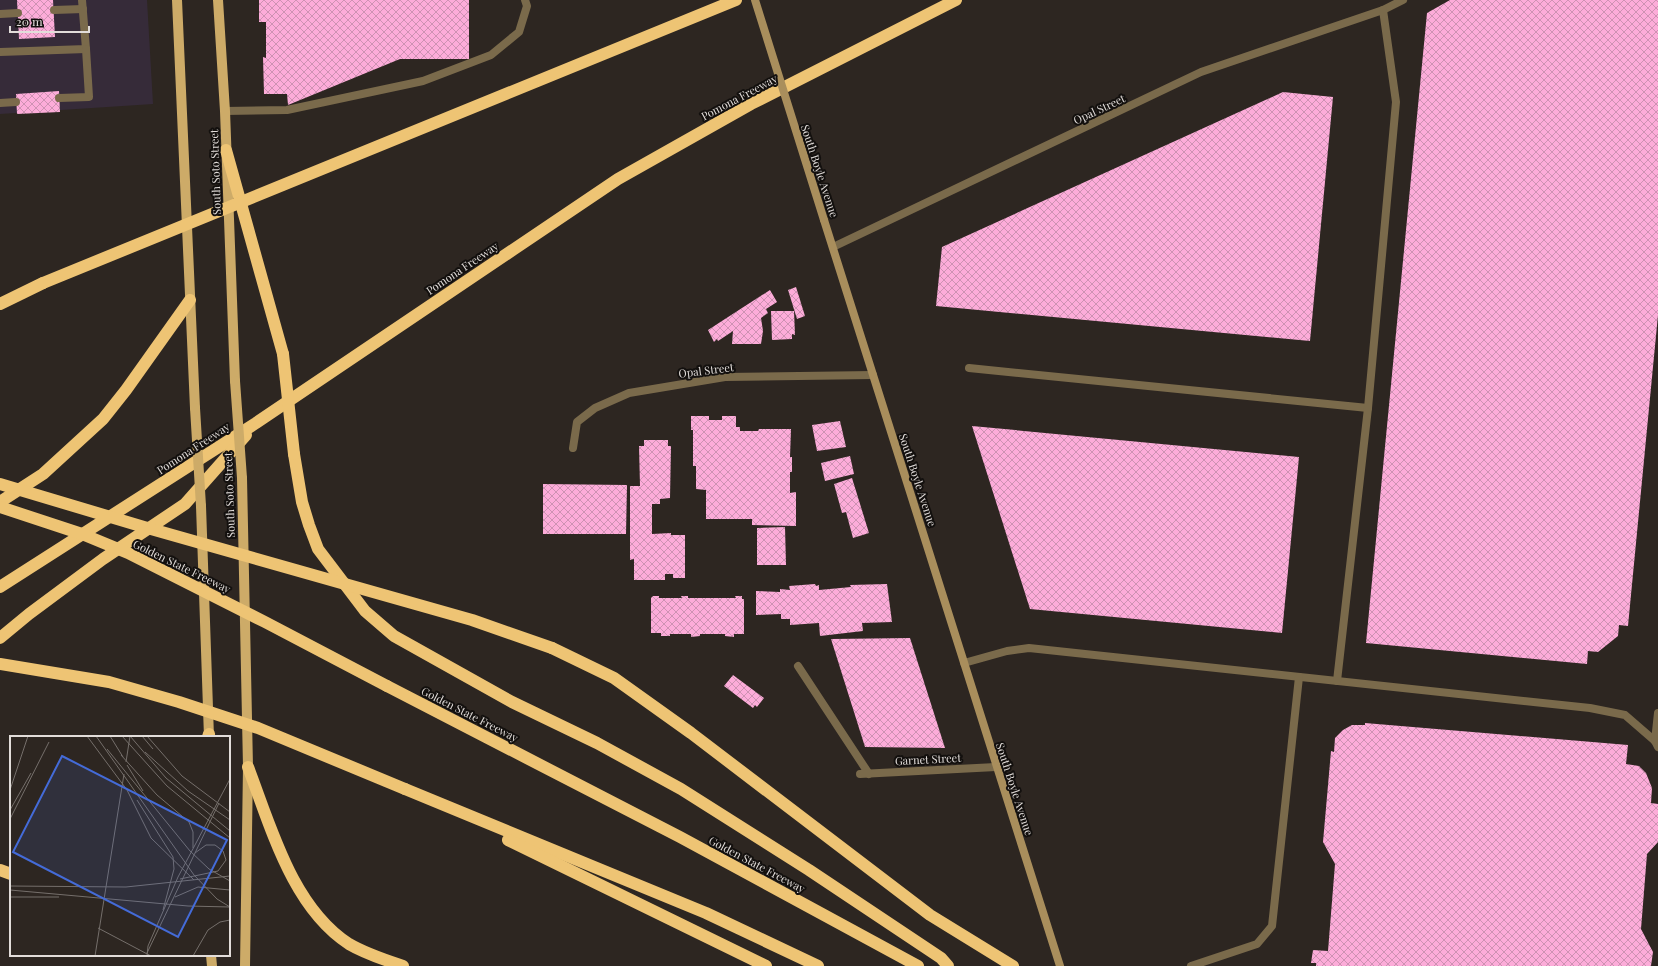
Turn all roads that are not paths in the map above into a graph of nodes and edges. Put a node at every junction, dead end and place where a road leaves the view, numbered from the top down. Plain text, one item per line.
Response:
1 (82, 0) edge
2 (177, 0) edge
3 (218, 0) edge
4 (524, 0) edge
5 (736, 0) edge
6 (755, 0) edge
7 (956, 0) edge
8 (1403, 0) edge
9 (83, 9) junction
10 (54, 10) dead end
11 (1383, 10) junction
12 (18, 13) dead end
13 (0, 14) edge
14 (86, 49) junction
15 (0, 52) edge
16 (59, 98) dead end
17 (16, 102) dead end
18 (0, 103) edge
19 (225, 111) junction
20 (226, 150) junction
21 (833, 247) junction
22 (43, 283) junction
23 (0, 300) edge
24 (190, 300) junction
25 (0, 304) edge
26 (969, 368) dead end
27 (873, 375) junction
28 (1368, 408) junction
29 (256, 423) junction
30 (573, 448) dead end
31 (0, 484) edge
32 (0, 502) edge
33 (0, 507) edge
34 (0, 587) edge
35 (0, 638) edge
36 (964, 663) junction
37 (0, 664) edge
38 (798, 666) dead end
39 (1299, 677) junction
40 (1337, 681) junction
41 (1658, 713) edge
42 (209, 736) edge
43 (1657, 744) edge
44 (248, 767) junction
45 (996, 767) junction
46 (860, 774) dead end
47 (869, 774) junction
48 (405, 789) junction
49 (0, 870) edge
50 (10, 874) edge
51 (245, 966) edge
52 (403, 966) edge
53 (766, 966) edge
54 (818, 966) edge
55 (918, 966) edge
56 (948, 966) edge
57 (1014, 966) edge
58 (1060, 966) edge
59 (1191, 966) edge

1 - 9 street
2 - 24 main road
3 - 19 main road, South Soto Street
4 - 19 street
5 - 22 highway, bridge
6 - 21 main road, South Boyle Avenue, bridge
7 - 29 highway, Pomona Freeway
8 - 11 street, Opal Street
9 - 10 street
9 - 14 street
11 - 21 street, Opal Street
11 - 28 street
12 - 13 street
14 - 15 street
14 - 16 street
17 - 18 street
19 - 20 main road, South Soto Street
20 - 44 main road, South Soto Street, bridge
20 - 56 highway, bridge
21 - 27 main road, South Boyle Avenue
22 - 23 highway
22 - 25 highway
24 - 32 highway
24 - 42 main road, bridge
26 - 28 street
27 - 30 street, Opal Street
27 - 36 main road, South Boyle Avenue
28 - 40 street
29 - 34 highway, Pomona Freeway
29 - 35 highway
31 - 57 highway, bridge
33 - 55 highway, Golden State Freeway, bridge
36 - 39 street
36 - 45 main road, South Boyle Avenue
37 - 48 highway, bridge
38 - 47 street
39 - 40 street
39 - 59 street
40 - 43 street
41 - 43 street
44 - 51 main road, South Soto Street
44 - 52 highway
45 - 47 street, Garnet Street
45 - 58 main road, South Boyle Avenue
46 - 47 street, Garnet Street
48 - 53 highway
48 - 54 highway
49 - 50 highway

